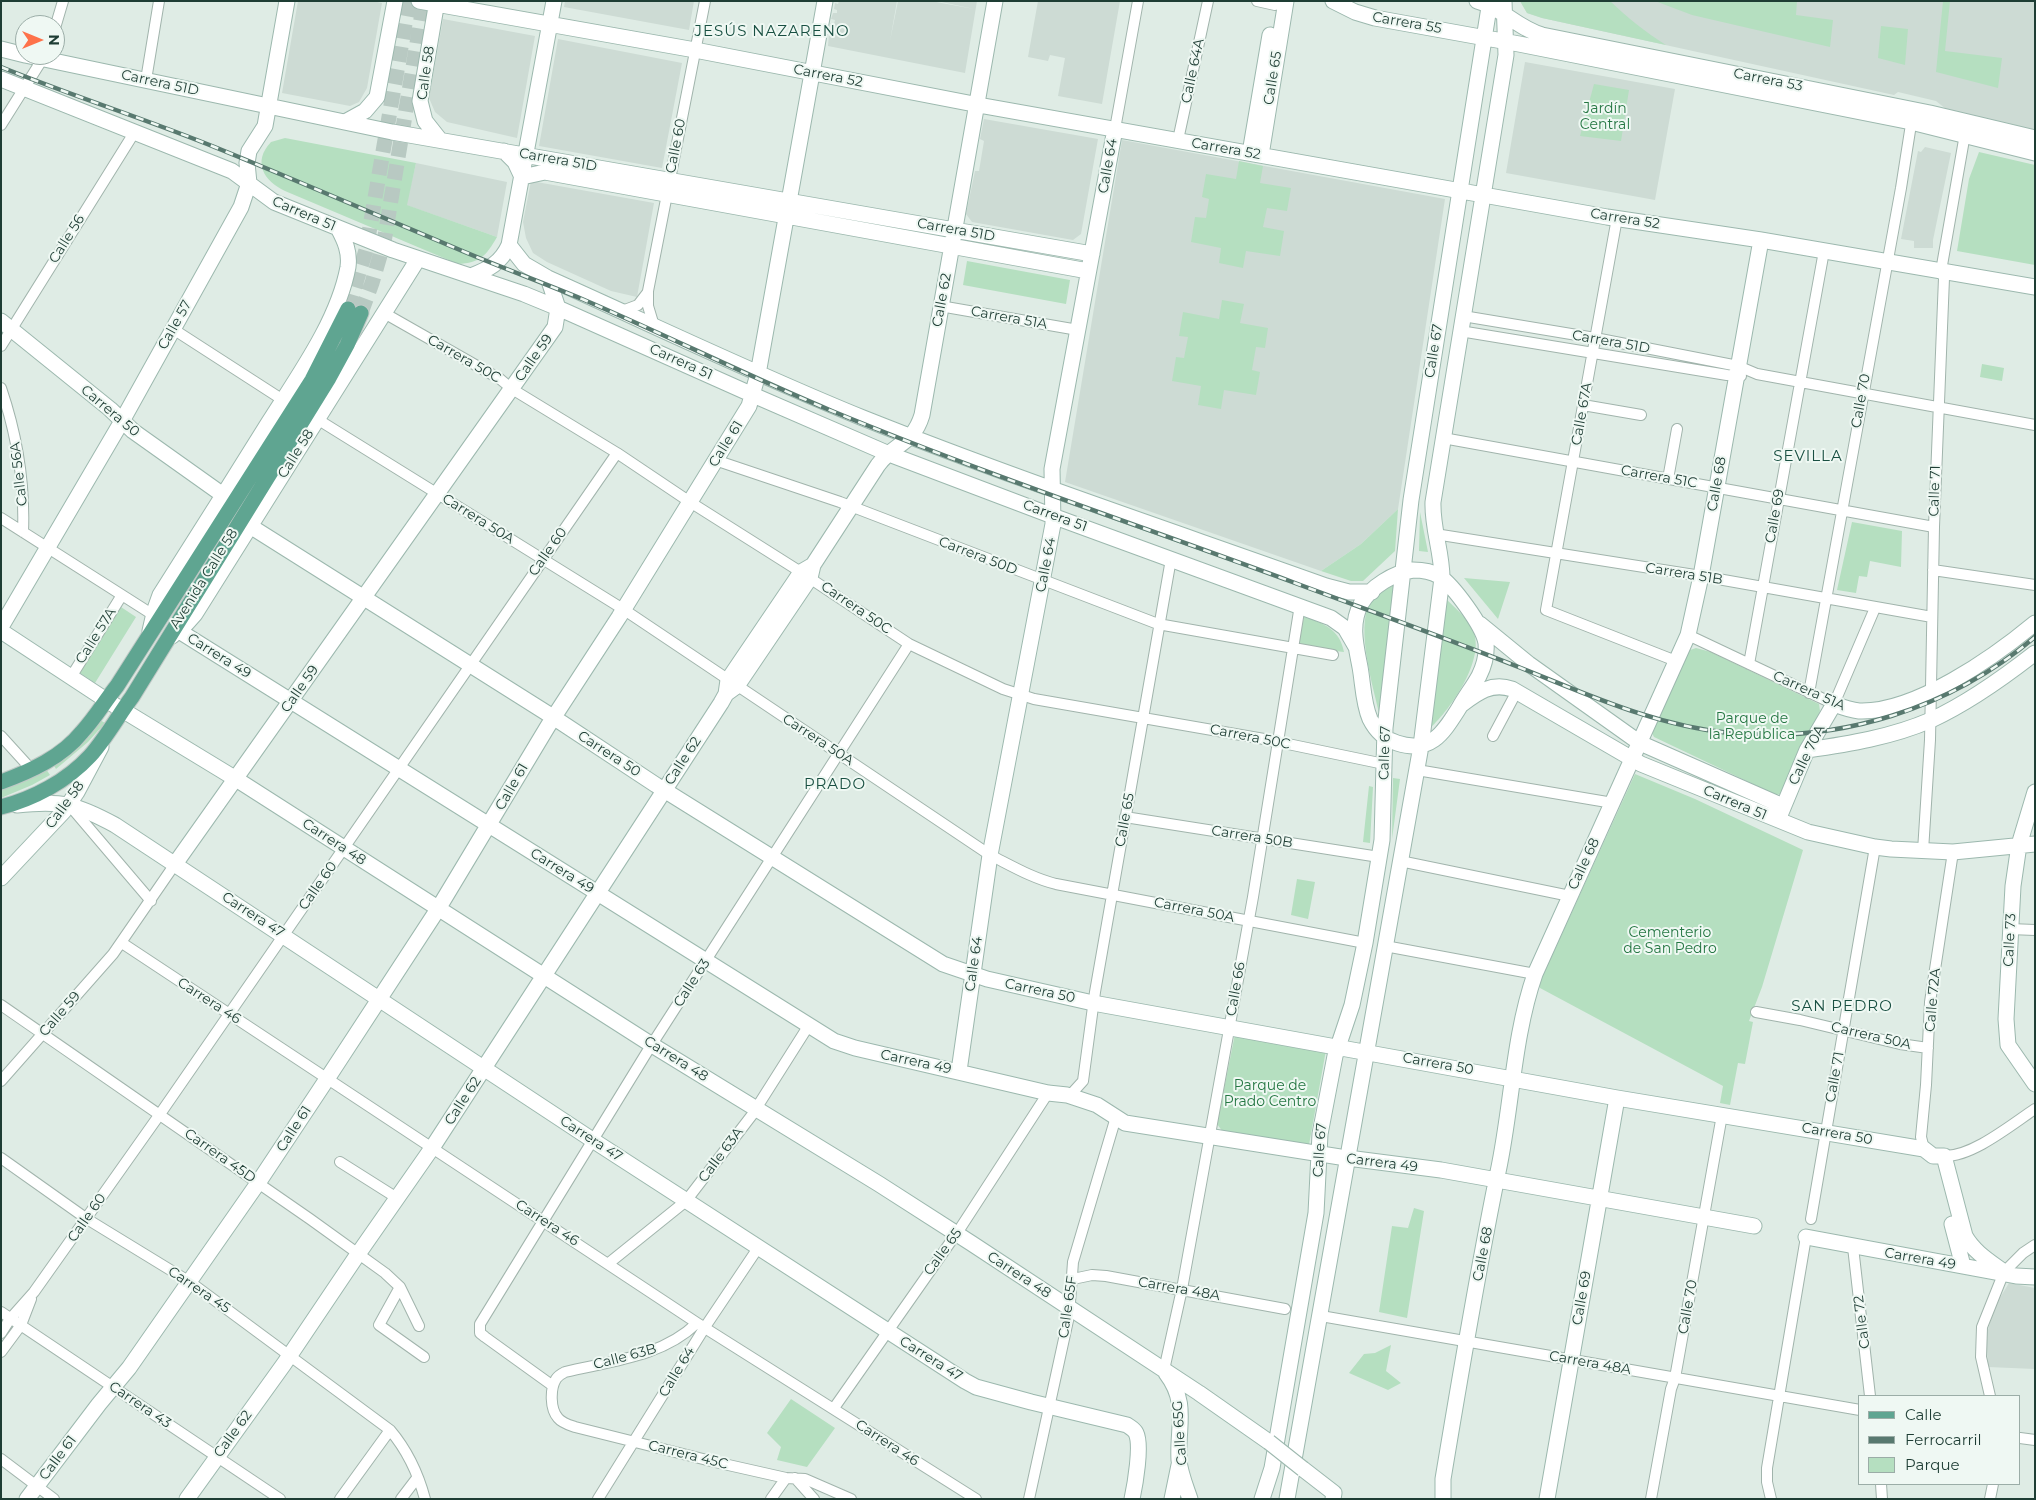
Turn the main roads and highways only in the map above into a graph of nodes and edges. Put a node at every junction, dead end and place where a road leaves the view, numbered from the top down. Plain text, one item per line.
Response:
1 (287, 1) edge
2 (395, 1) edge
3 (419, 1) edge
4 (554, 1) edge
5 (825, 1) edge
6 (994, 1) edge
7 (1333, 1) edge
8 (1279, 2) edge
9 (436, 3) edge
10 (1485, 3) edge
11 (1504, 9) edge
12 (550, 24) junction
13 (1483, 37) junction
14 (1506, 41) junction
15 (1, 49) edge
16 (15, 52) edge
17 (65, 62) edge
18 (812, 73) junction
19 (1, 79) edge
20 (976, 105) junction
21 (269, 106) junction
22 (1912, 116) junction
23 (344, 122) junction
24 (1114, 129) junction
25 (2035, 138) edge
26 (440, 140) junction
27 (504, 151) junction
28 (2035, 153) edge
29 (1255, 154) junction
30 (526, 155) junction
31 (522, 177) junction
32 (248, 183) junction
33 (1459, 190) junction
34 (1483, 194) junction
35 (789, 200) junction
36 (786, 217) junction
37 (338, 228) junction
38 (954, 230) junction
39 (1761, 240) junction
40 (510, 245) junction
41 (951, 247) junction
42 (1092, 254) junction
43 (418, 259) junction
44 (1088, 271) junction
45 (471, 276) junction
46 (548, 278) junction
47 (2035, 288) edge
48 (1441, 303) junction
49 (558, 308) junction
50 (1464, 311) junction
51 (6, 326) edge
52 (758, 374) junction
53 (753, 395) junction
54 (122, 420) junction
55 (910, 436) junction
56 (889, 454) junction
57 (1052, 488) junction
58 (223, 495) junction
59 (1087, 501) junction
60 (1055, 519) junction
61 (250, 526) junction
62 (1404, 571) junction
63 (1442, 578) junction
64 (1372, 592) junction
65 (364, 598) junction
66 (1476, 619) junction
67 (154, 621) junction
68 (2035, 623) edge
69 (1, 628) edge
70 (179, 631) junction
71 (1, 632) edge
72 (165, 642) junction
73 (1356, 647) junction
74 (2035, 653) edge
75 (106, 700) junction
76 (291, 701) junction
77 (1834, 704) joint
78 (1461, 705) junction
79 (118, 717) junction
80 (554, 717) junction
81 (1385, 738) junction
82 (1640, 743) junction
83 (1421, 746) junction
84 (1807, 750) junction
85 (1632, 760) junction
86 (236, 780) junction
87 (1, 782) edge
88 (664, 790) junction
89 (2035, 792) edge
90 (69, 804) junction
91 (1783, 806) junction
92 (4, 807) edge
93 (1777, 821) junction
94 (489, 826) junction
95 (2027, 844) edge
96 (175, 864) junction
97 (1, 878) edge
98 (597, 894) junction
99 (438, 909) junction
100 (973, 974) junction
101 (543, 976) junction
102 (379, 999) junction
103 (1338, 1046) junction
104 (1367, 1051) junction
105 (484, 1068) junction
106 (959, 1071) junction
107 (1514, 1078) junction
108 (2035, 1084) edge
109 (1617, 1098) junction
110 (1318, 1154) junction
111 (1934, 1154) junction
112 (1348, 1158) junction
113 (1496, 1180) junction
114 (1600, 1198) junction
115 (1754, 1226) dead end
116 (1806, 1237) road end
117 (1963, 1266) junction
118 (2004, 1272) junction
119 (2035, 1277) edge
120 (1164, 1370) junction
121 (1199, 1393) junction
122 (1182, 1417) junction
123 (1179, 1461) junction
124 (1336, 1497) edge
125 (27, 1499) edge
126 (187, 1499) edge
127 (1132, 1499) edge
128 (1172, 1499) edge
129 (1190, 1499) edge
130 (1262, 1499) edge
131 (1287, 1499) edge
132 (1443, 1499) edge
133 (1547, 1499) edge

1 - 21 main road, Calle 57
2 - 23 main road
3 - 9 main road, Carrera 52
4 - 12 main road
5 - 18 main road, Calle 61
6 - 20 main road, Calle 62
7 - 13 main road, Carrera 55
8 - 29 main road, Calle 65
9 - 12 main road, Carrera 52
9 - 26 main road, Calle 58
10 - 11 main road, Carrera 53
10 - 13 main road, Calle 67
11 - 14 main road, Calle 67
11 - 22 main road, Carrera 53
12 - 18 main road, Carrera 52
12 - 30 main road
13 - 14 main road, Carrera 55
13 - 33 main road, Calle 67
14 - 22 main road, Carrera 53
14 - 34 main road, Calle 67
15 - 16 main road, Carrera 51D
17 - 21 main road, Carrera 51D
18 - 20 main road, Carrera 52
18 - 35 main road, Calle 61
19 - 32 main road, Carrera 51
20 - 24 main road, Carrera 52
20 - 38 main road, Calle 62
21 - 23 main road, Carrera 51D
21 - 32 main road, Calle 57
22 - 25 main road, Carrera 53
22 - 28 main road, Carrera 53
23 - 26 main road, Carrera 51D
24 - 29 main road, Carrera 52
24 - 42 main road, Calle 64
26 - 27 main road, Carrera 51D
27 - 30 main road, Carrera 51D
27 - 31 main road
29 - 33 main road, Carrera 52
30 - 31 main road
30 - 35 main road, Carrera 51D
31 - 36 main road, Carrera 51D
31 - 40 main road
32 - 37 main road, Carrera 51
32 - 54 main road, Calle 57
33 - 34 main road, Carrera 52
33 - 48 main road, Calle 67
34 - 39 main road, Carrera 52
34 - 50 main road, Calle 67
35 - 36 main road, Calle 61
35 - 38 main road, Carrera 51D
36 - 41 main road, Carrera 51D
36 - 52 main road, Calle 61
37 - 43 main road, Carrera 51
37 - 58 main road
38 - 41 main road, Calle 62
38 - 42 main road, Carrera 51D
39 - 47 main road, Carrera 52
39 - 82 main road, Calle 68
40 - 45 main road
40 - 46 main road, Carrera 51
41 - 44 main road, Carrera 51D
41 - 55 main road, Calle 62
42 - 44 main road, Calle 64
43 - 45 main road, Carrera 51
43 - 61 main road, Calle 58
44 - 57 main road, Calle 64
45 - 49 main road, Carrera 51
46 - 49 main road
46 - 52 main road, Carrera 51
48 - 50 main road
48 - 62 main road, Calle 67
49 - 53 main road, Carrera 51
49 - 65 main road, Calle 59
50 - 63 main road, Calle 67
51 - 54 main road, Carrera 50
52 - 53 main road, Calle 61
52 - 55 main road, Carrera 51
53 - 56 main road, Carrera 51
53 - 80 main road, Calle 61
54 - 58 main road, Carrera 50
54 - 69 main road, Calle 57
55 - 56 main road, Calle 62
55 - 57 main road, Carrera 51
56 - 60 main road, Carrera 51
56 - 88 main road, Calle 62
57 - 59 main road, Carrera 51
57 - 60 main road, Calle 64
58 - 67 main road
59 - 60 main road
59 - 64 main road, Carrera 51
60 - 73 main road, Carrera 51
60 - 100 main road, Calle 64
61 - 65 main road, Carrera 50
61 - 70 main road, Calle 58
62 - 63 main road
62 - 64 main road
62 - 81 main road, Calle 67
63 - 66 main road
63 - 83 main road, Calle 67
64 - 73 main road
65 - 76 main road, Calle 59
65 - 80 main road, Carrera 50
66 - 78 main road
66 - 82 main road, Carrera 51
67 - 72 main road, Avenida Calle 58
67 - 75 main road, Avenida Calle 58
68 - 77 main road, Carrera 51A
70 - 72 main road, Calle 58
70 - 76 main road, Carrera 49
71 - 75 main road, Carrera 48
72 - 79 main road, Avenida Calle 58
73 - 81 main road
74 - 84 main road
75 - 79 main road, Carrera 48
75 - 87 main road, Avenida Calle 58
76 - 86 main road, Calle 59
76 - 94 main road, Carrera 49
77 - 84 main road, Calle 70A
78 - 83 main road
78 - 85 main road, Carrera 51
79 - 86 main road, Carrera 48
79 - 90 main road, Calle 58
79 - 92 main road, Avenida Calle 58
80 - 88 main road, Carrera 50
80 - 94 main road, Calle 61
81 - 83 main road
81 - 103 main road, Calle 67
82 - 85 main road, Calle 68
82 - 91 main road, Carrera 51
83 - 104 main road, Calle 67
84 - 91 main road, Calle 70A
85 - 93 main road, Carrera 51
85 - 107 main road, Calle 68
86 - 96 main road, Calle 59
86 - 99 main road, Carrera 48
88 - 98 main road, Calle 62
88 - 100 main road, Carrera 50
89 - 95 main road, Calle 73
90 - 92 main road, Carrera 47
90 - 96 main road, Carrera 47
90 - 97 main road, Calle 58
91 - 93 main road, Calle 70A
93 - 95 main road, Carrera 51
94 - 98 main road, Carrera 49
94 - 99 main road, Calle 61
95 - 108 main road, Calle 73
96 - 102 main road, Carrera 47
98 - 101 main road, Calle 62
98 - 106 main road, Carrera 49
99 - 101 main road, Carrera 48
99 - 102 main road, Calle 61
100 - 103 main road, Carrera 50
100 - 106 main road, Calle 64
101 - 105 main road, Calle 62
101 - 120 main road, Carrera 48
102 - 105 main road, Carrera 47
102 - 125 main road, Calle 61
103 - 104 main road, Carrera 50
103 - 110 main road, Calle 67
104 - 107 main road, Carrera 50
104 - 112 main road, Calle 67
105 - 126 main road, Calle 62
105 - 127 main road, Carrera 47
106 - 110 main road, Carrera 49
107 - 109 main road, Carrera 50
107 - 113 main road, Calle 68
109 - 111 main road, Carrera 50
109 - 114 main road, Calle 69
110 - 112 main road, Carrera 49
110 - 130 main road, Calle 67
111 - 117 main road, Calle 72A
111 - 118 main road, Calle 72A
112 - 113 main road, Carrera 49
112 - 131 main road, Calle 67
113 - 114 main road, Carrera 49
113 - 132 main road, Calle 68
114 - 115 main road, Carrera 49
114 - 133 main road, Calle 69
116 - 117 main road, Carrera 49
117 - 118 main road, Carrera 49
118 - 119 main road, Carrera 49
120 - 121 main road, Carrera 48
120 - 122 main road, Calle 65G
121 - 122 main road
121 - 124 main road, Carrera 48, bridge
122 - 123 main road, Calle 65G
123 - 128 main road
123 - 129 main road, Calle 65G

